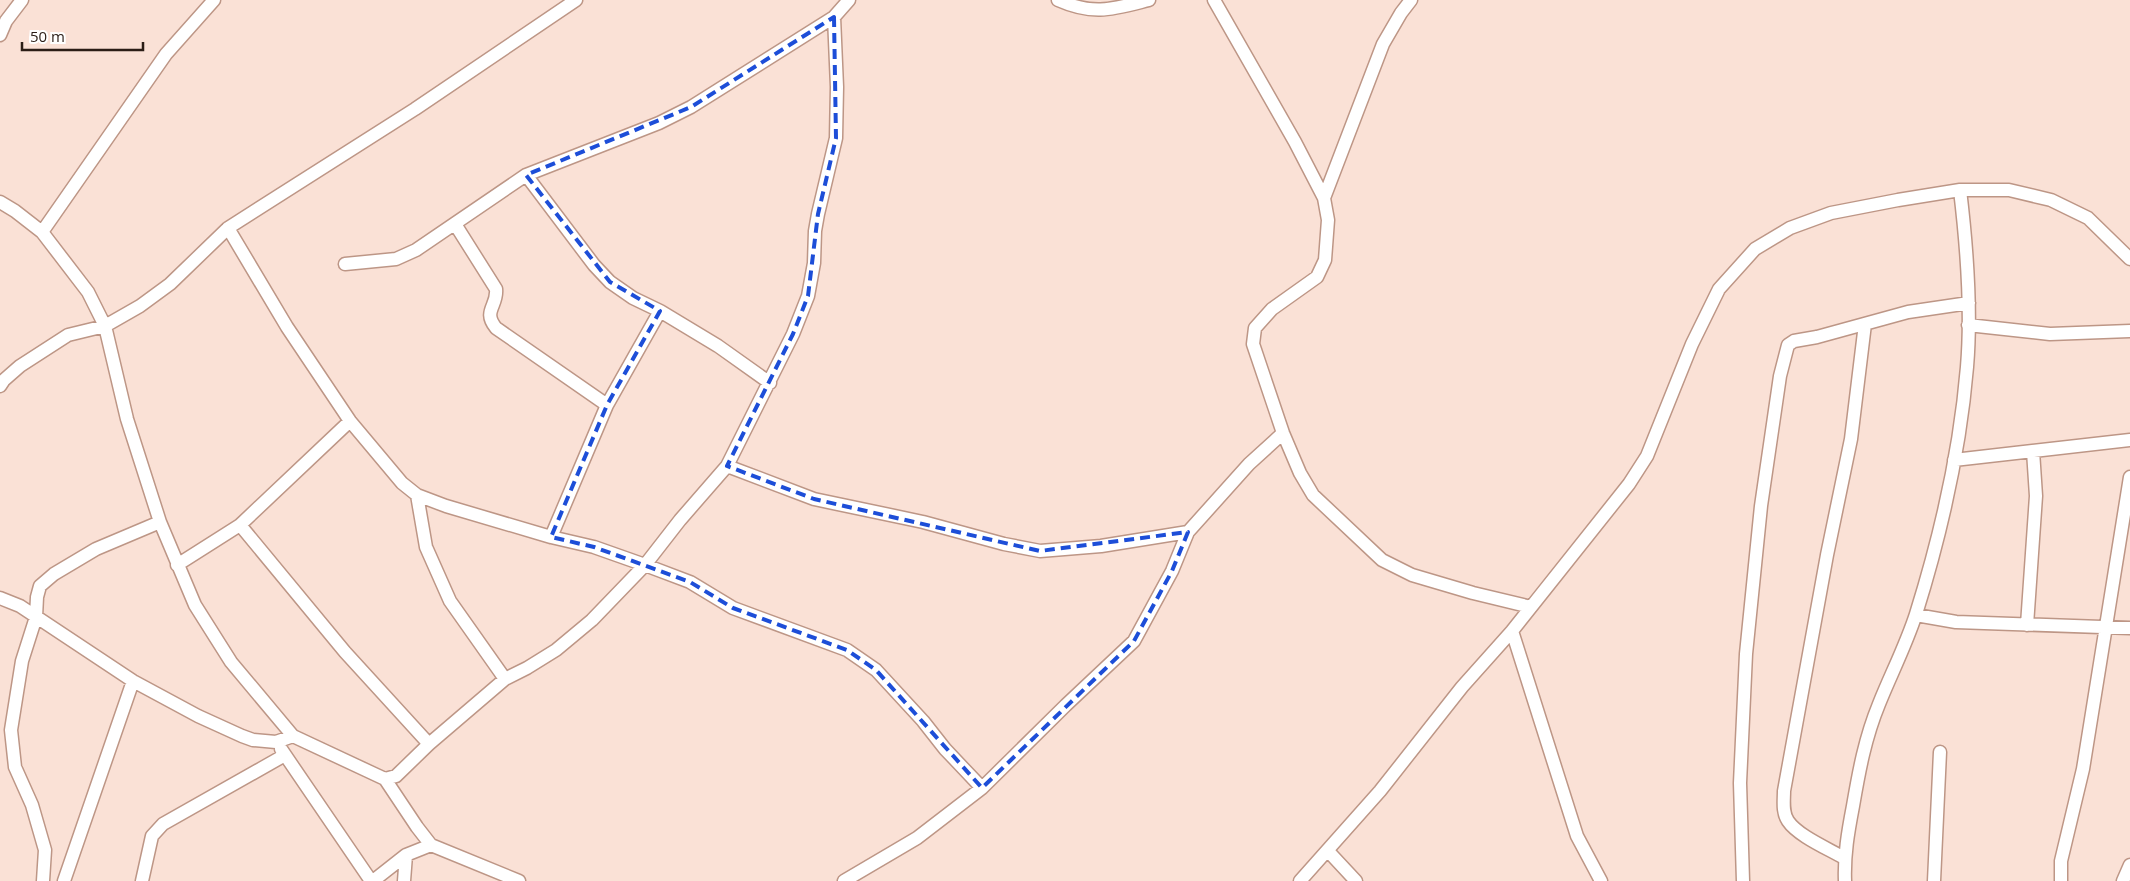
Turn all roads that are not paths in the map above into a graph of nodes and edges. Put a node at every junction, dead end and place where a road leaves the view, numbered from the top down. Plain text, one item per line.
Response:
1 (22, 0) edge
2 (214, 0) edge
3 (576, 0) edge
4 (849, 0) edge
5 (1058, 0) edge
6 (1149, 0) edge
7 (1214, 0) edge
8 (1411, 0) edge
9 (834, 17) junction
10 (0, 35) edge
11 (526, 175) junction
12 (1960, 190) junction
13 (1324, 198) junction
14 (0, 202) edge
15 (455, 224) junction
16 (228, 228) junction
17 (42, 232) junction
18 (2130, 259) edge
19 (346, 264) dead end
20 (1969, 303) junction
21 (660, 311) junction
22 (1865, 324) junction
23 (1968, 325) junction
24 (105, 326) junction
25 (2130, 331) edge
26 (1, 382) edge
27 (770, 383) junction
28 (608, 405) junction
29 (350, 421) junction
30 (1284, 433) junction
31 (2130, 440) edge
32 (2034, 451) junction
33 (1954, 460) junction
34 (727, 466) junction
35 (2130, 477) edge
36 (417, 495) junction
37 (160, 522) junction
38 (240, 525) junction
39 (1188, 532) junction
40 (551, 537) junction
41 (177, 564) junction
42 (644, 565) junction
43 (0, 598) edge
44 (1531, 607) junction
45 (1916, 615) junction
46 (36, 617) junction
47 (2027, 625) junction
48 (2105, 628) junction
49 (2130, 628) edge
50 (1512, 631) junction
51 (505, 679) junction
52 (133, 681) junction
53 (293, 736) junction
54 (276, 742) junction
55 (429, 744) junction
56 (1940, 752) dead end
57 (285, 755) junction
58 (385, 779) junction
59 (982, 788) junction
60 (431, 845) junction
61 (1328, 851) junction
62 (406, 855) junction
63 (1844, 858) junction
64 (2130, 865) edge
65 (44, 881) edge
66 (64, 881) edge
67 (142, 881) edge
68 (372, 881) edge
69 (404, 881) edge
70 (519, 881) edge
71 (844, 881) edge
72 (1300, 881) edge
73 (1356, 881) edge
74 (1601, 881) edge
75 (1743, 881) edge
76 (1845, 881) edge
77 (1934, 881) edge
78 (2061, 881) edge
79 (2123, 881) edge

1 - 10 street
2 - 17 street
3 - 16 street
4 - 9 street
5 - 6 street
7 - 13 street
8 - 13 street
9 - 11 street
9 - 27 street
11 - 15 street
11 - 21 street
12 - 18 street
12 - 20 street
12 - 44 street
13 - 30 street
14 - 17 street
15 - 19 street
15 - 28 street
16 - 24 street
16 - 29 street
17 - 24 street
20 - 22 street
20 - 23 street
21 - 27 street
21 - 28 street
22 - 63 street
22 - 75 street
23 - 25 street
23 - 33 street
24 - 26 street
24 - 37 street
27 - 34 street
28 - 40 street
29 - 36 street
29 - 38 street
30 - 39 street
30 - 44 street
31 - 32 street
32 - 33 street
32 - 47 street
33 - 45 street
34 - 39 street
34 - 42 street
35 - 48 street
36 - 40 street
36 - 51 street
37 - 41 street
37 - 46 street
38 - 41 street
38 - 55 street
39 - 59 street
40 - 42 street
41 - 53 street
42 - 51 street
42 - 59 street
43 - 46 street
44 - 50 street
45 - 47 street
45 - 63 street
46 - 52 street
46 - 65 street
47 - 48 street
48 - 49 street
48 - 78 street
50 - 61 street
50 - 74 street
51 - 55 street
52 - 54 street
52 - 66 street
53 - 54 street
53 - 58 street
54 - 57 street
55 - 58 street
56 - 77 street
57 - 67 street
57 - 68 street
58 - 60 street
59 - 71 street
60 - 62 street
60 - 70 street
61 - 72 street
61 - 73 street
62 - 68 street
62 - 69 street
63 - 76 street
64 - 79 street

